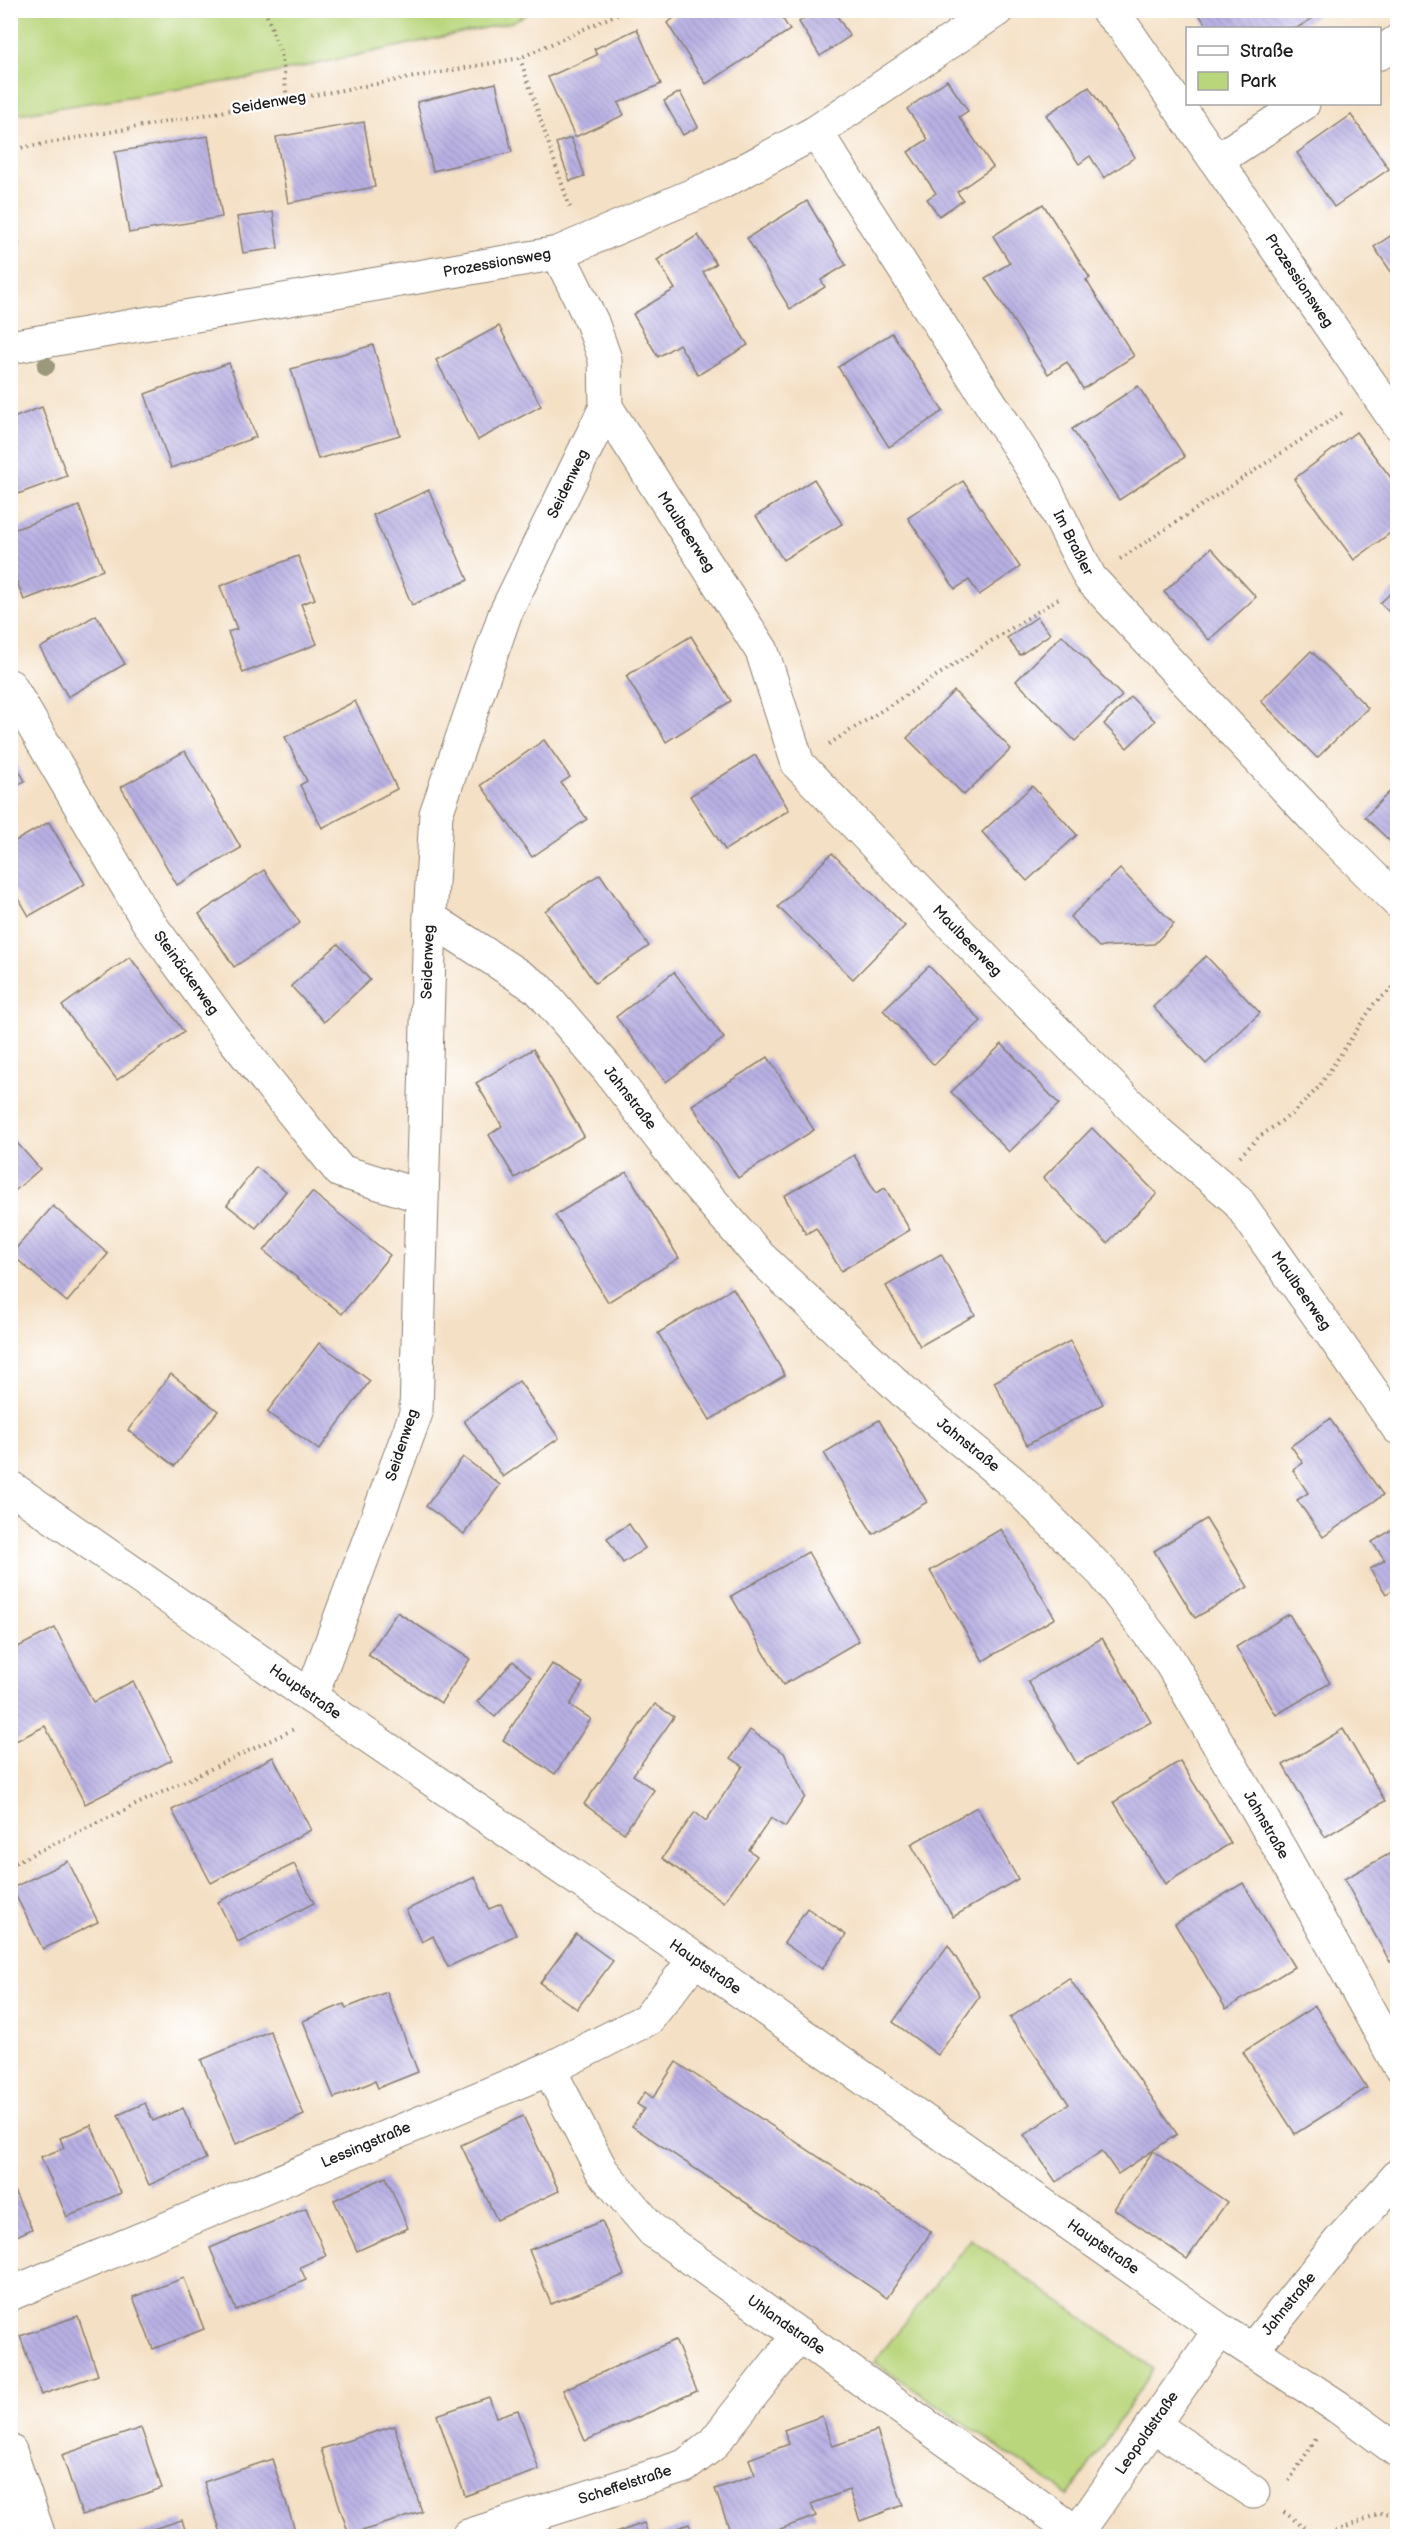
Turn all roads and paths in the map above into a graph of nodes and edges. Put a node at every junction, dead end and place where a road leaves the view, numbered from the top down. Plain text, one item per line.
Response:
1 (265, 10) edge
2 (626, 10) edge
3 (998, 10) edge
4 (1107, 10) edge
5 (1398, 42) edge
6 (1381, 52) edge
7 (520, 57) junction
8 (287, 100) junction
9 (1301, 105) edge
10 (816, 132) junction
11 (10, 150) edge
12 (1217, 160) junction
13 (558, 253) junction
14 (10, 347) edge
15 (1392, 405) edge
16 (606, 407) junction
17 (10, 686) edge
18 (1398, 902) edge
19 (429, 918) junction
20 (1398, 983) edge
21 (1214, 1182) junction
22 (421, 1196) junction
23 (1398, 1428) edge
24 (10, 1487) edge
25 (321, 1704) junction
26 (10, 1865) edge
27 (695, 1959) junction
28 (1398, 2064) edge
29 (549, 2069) junction
30 (1398, 2176) edge
31 (10, 2294) edge
32 (1220, 2330) junction
33 (799, 2335) junction
34 (1252, 2350) junction
35 (1338, 2407) junction
36 (1153, 2425) junction
37 (10, 2451) edge
38 (1398, 2451) edge
39 (1269, 2490) joint
40 (1282, 2511) dead end
41 (1398, 2514) edge
42 (1076, 2535) edge
43 (39, 2536) edge
44 (468, 2536) edge
45 (1316, 2536) edge
46 (1325, 2536) edge

1 - 8 path
2 - 7 path, Seidenweg
3 - 10 street, Prozessionsweg
4 - 12 street, Prozessionsweg
5 - 6 street
7 - 8 path, Seidenweg
7 - 13 path
8 - 11 path, Seidenweg
9 - 12 street
10 - 13 street, Prozessionsweg
10 - 18 street, Im Braßler
12 - 15 street, Prozessionsweg
13 - 14 street, Prozessionsweg
13 - 16 street, Seidenweg
16 - 19 street, Seidenweg
16 - 21 street, Maulbeerweg
17 - 22 street, Steinäckerweg
19 - 22 street, Seidenweg
19 - 28 street, Jahnstraße
20 - 21 path
21 - 23 street, Maulbeerweg
22 - 25 street, Seidenweg
24 - 25 street, Hauptstraße
25 - 26 path
25 - 27 street, Hauptstraße
27 - 29 street, Lessingstraße
27 - 32 street, Hauptstraße
29 - 31 street, Lessingstraße
29 - 33 street, Uhlandstraße
30 - 34 street, Jahnstraße
32 - 34 street, Hauptstraße
32 - 36 street, Leopoldstraße
33 - 42 street, Uhlandstraße
33 - 44 street, Scheffelstraße
34 - 35 street, Hauptstraße
35 - 38 street, Hauptstraße
35 - 39 path
36 - 39 street
36 - 42 street, Leopoldstraße
37 - 43 street
40 - 45 path
41 - 46 path

